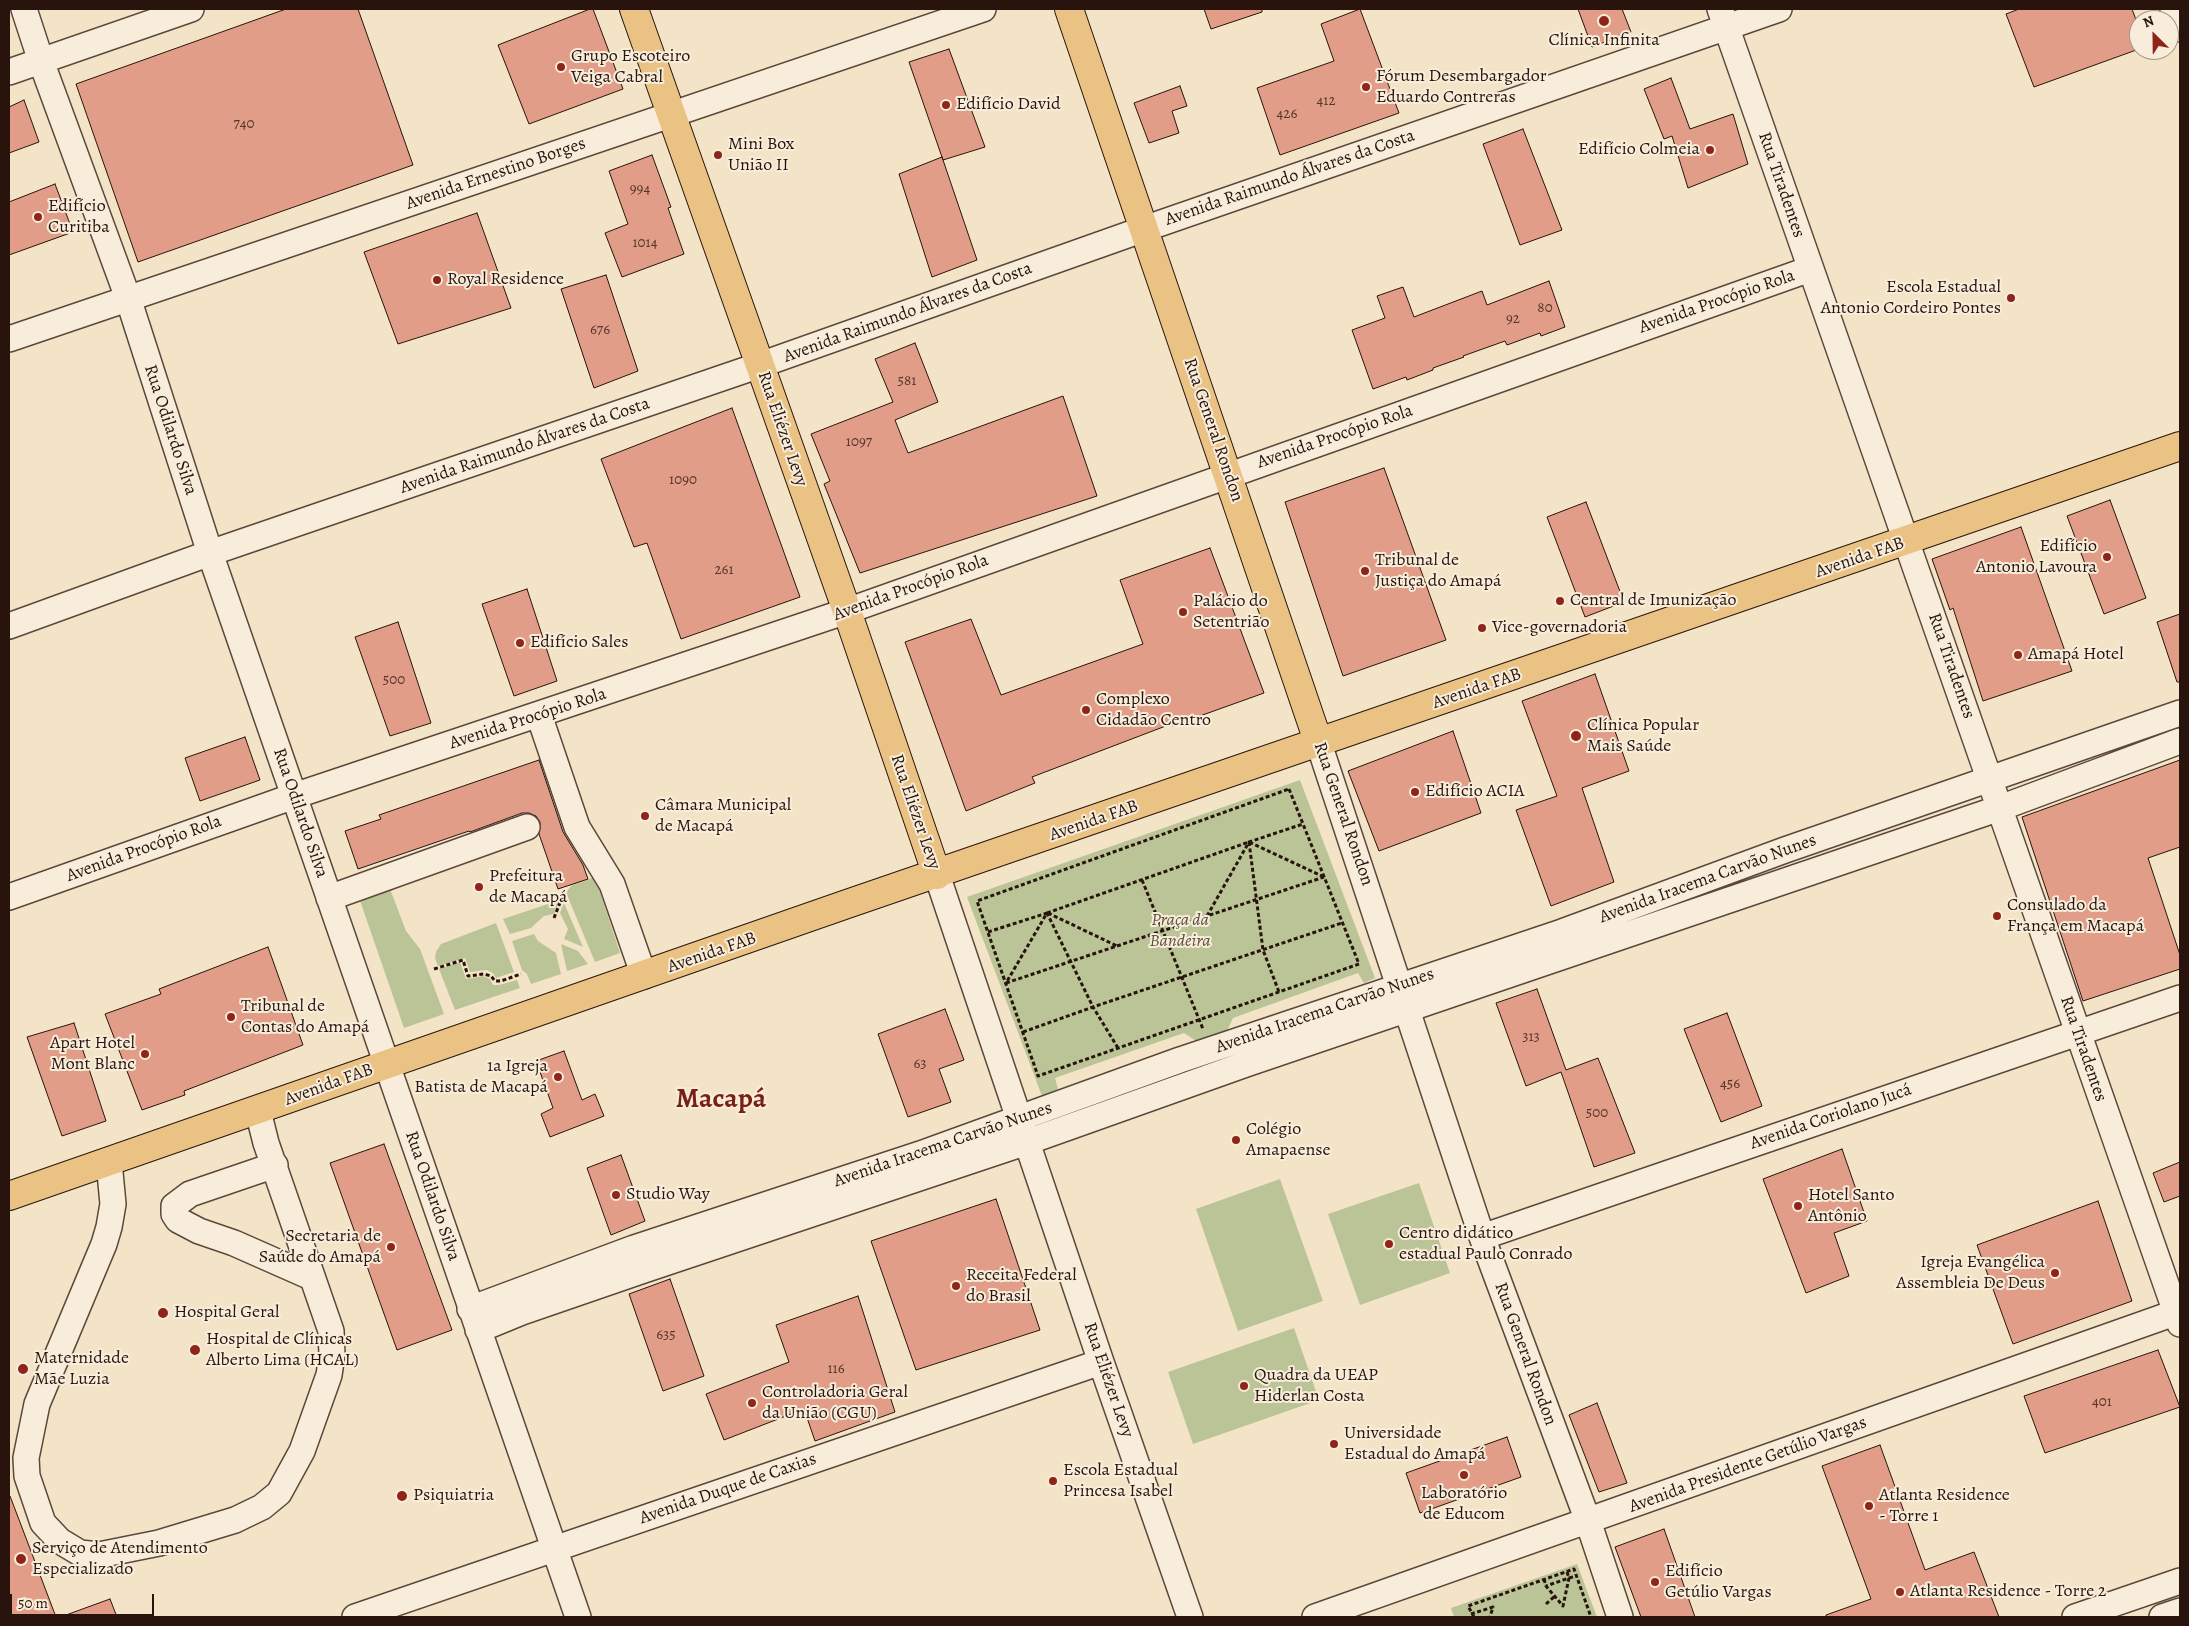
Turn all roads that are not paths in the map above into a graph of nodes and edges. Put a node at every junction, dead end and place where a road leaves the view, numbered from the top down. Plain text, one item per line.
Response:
1 (24, 9) edge
2 (191, 9) edge
3 (634, 9) edge
4 (983, 9) edge
5 (1069, 9) edge
6 (1779, 9) edge
7 (2173, 9) edge
8 (1723, 18) edge
9 (2180, 29) edge
10 (41, 61) junction
11 (9, 72) edge
12 (671, 115) junction
13 (1144, 229) junction
14 (1810, 269) junction
15 (128, 298) junction
16 (9, 339) edge
17 (760, 365) junction
18 (2180, 446) edge
19 (1228, 474) junction
20 (1907, 542) junction
21 (210, 553) junction
22 (847, 611) junction
23 (9, 626) edge
24 (2180, 713) edge
25 (539, 715) junction
26 (2180, 741) edge
27 (1319, 744) junction
28 (1991, 780) junction
29 (294, 796) junction
30 (2000, 808) junction
31 (528, 827) dead end
32 (937, 875) junction
33 (9, 898) edge
34 (329, 898) junction
35 (1562, 932) junction
36 (1569, 956) junction
37 (644, 976) junction
38 (1400, 985) junction
39 (2180, 998) edge
40 (1408, 1010) junction
41 (2077, 1033) junction
42 (1239, 1040) junction
43 (1180, 1060) junction
44 (387, 1064) junction
45 (1246, 1064) junction
46 (1187, 1085) junction
47 (258, 1111) junction
48 (1019, 1118) junction
49 (1027, 1142) junction
50 (108, 1162) junction
51 (275, 1164) junction
52 (9, 1196) edge
53 (1482, 1237) junction
54 (311, 1276) junction
55 (2179, 1316) edge
56 (474, 1319) junction
57 (1101, 1362) junction
58 (1588, 1521) junction
59 (554, 1549) junction
60 (2180, 1581) edge
61 (2180, 1611) edge
62 (355, 1617) edge
63 (578, 1617) edge
64 (1190, 1617) edge
65 (1315, 1617) edge
66 (1620, 1617) edge
67 (2075, 1617) edge
68 (2162, 1617) edge

1 - 10 street, Rua Odilardo Silva
2 - 10 street
3 - 12 main road, Rua Eliézer Levy
4 - 12 street, Avenida Ernestino Borges
5 - 13 main road, Rua General Rondon
6 - 8 street, Avenida Raimundo Álvares da Costa
7 - 9 street
8 - 13 street, Avenida Raimundo Álvares da Costa
8 - 14 street, Rua Tiradentes
10 - 11 street
10 - 15 street, Rua Odilardo Silva
12 - 15 street, Avenida Ernestino Borges
12 - 17 main road, Rua Eliézer Levy
13 - 17 street, Avenida Raimundo Álvares da Costa
13 - 19 main road, Rua General Rondon
14 - 19 street, Avenida Procópio Rola
14 - 20 street, Rua Tiradentes
15 - 16 street, Avenida Ernestino Borges
15 - 21 street, Rua Odilardo Silva
17 - 21 street, Avenida Raimundo Álvares da Costa
17 - 22 main road, Rua Eliézer Levy
18 - 20 main road, Avenida FAB
19 - 22 street, Avenida Procópio Rola
19 - 27 main road, Rua General Rondon
20 - 27 main road, Avenida FAB
20 - 28 street, Rua Tiradentes
21 - 23 street, Avenida Raimundo Álvares da Costa
21 - 29 street, Rua Odilardo Silva
22 - 25 street, Avenida Procópio Rola
22 - 32 main road, Rua Eliézer Levy
24 - 28 street, Avenida Iracema Carvão Nunes
25 - 29 street, Avenida Procópio Rola
25 - 37 street
26 - 30 street, Avenida Iracema Carvão Nunes
27 - 32 main road, Avenida FAB
27 - 38 street, Rua General Rondon
28 - 30 street, Rua Tiradentes
28 - 35 street, Avenida Iracema Carvão Nunes
29 - 33 street, Avenida Procópio Rola
29 - 34 street, Rua Odilardo Silva
30 - 36 street, Avenida Iracema Carvão Nunes
30 - 41 street, Rua Tiradentes
31 - 34 street
32 - 37 main road, Avenida FAB
32 - 48 street, Rua Eliézer Levy
34 - 44 street, Rua Odilardo Silva
35 - 36 street
35 - 38 street, Avenida Iracema Carvão Nunes
36 - 40 street, Avenida Iracema Carvão Nunes
37 - 44 main road, Avenida FAB
38 - 40 street, Rua General Rondon
38 - 42 street, Avenida Iracema Carvão Nunes
39 - 41 street, Avenida Coriolano Jucá
40 - 45 street, Avenida Iracema Carvão Nunes
40 - 53 street, Rua General Rondon
41 - 53 street, Avenida Coriolano Jucá
41 - 55 street, Rua Tiradentes
42 - 43 street, Avenida Iracema Carvão Nunes
42 - 45 street
43 - 46 street
43 - 48 street, Avenida Iracema Carvão Nunes
44 - 47 main road, Avenida FAB
44 - 56 street, Rua Odilardo Silva
45 - 46 street, Avenida Iracema Carvão Nunes
46 - 49 street, Avenida Iracema Carvão Nunes
47 - 50 main road, Avenida FAB
47 - 51 street
48 - 49 street, Rua Eliézer Levy
48 - 56 street, Avenida Iracema Carvão Nunes
49 - 56 street, Avenida Iracema Carvão Nunes
49 - 57 street, Rua Eliézer Levy
50 - 52 main road, Avenida FAB
50 - 54 street
51 - 54 street
51 - 54 street
53 - 58 street, Rua General Rondon
55 - 58 street, Avenida Presidente Getúlio Vargas
56 - 59 street, Rua Odilardo Silva
57 - 59 street, Avenida Duque de Caxias
57 - 64 street, Rua Eliézer Levy
58 - 65 street, Avenida Presidente Getúlio Vargas
58 - 66 street, Rua General Rondon
59 - 62 street, Avenida Duque de Caxias
59 - 63 street, Rua Odilardo Silva
60 - 67 street
61 - 68 street

